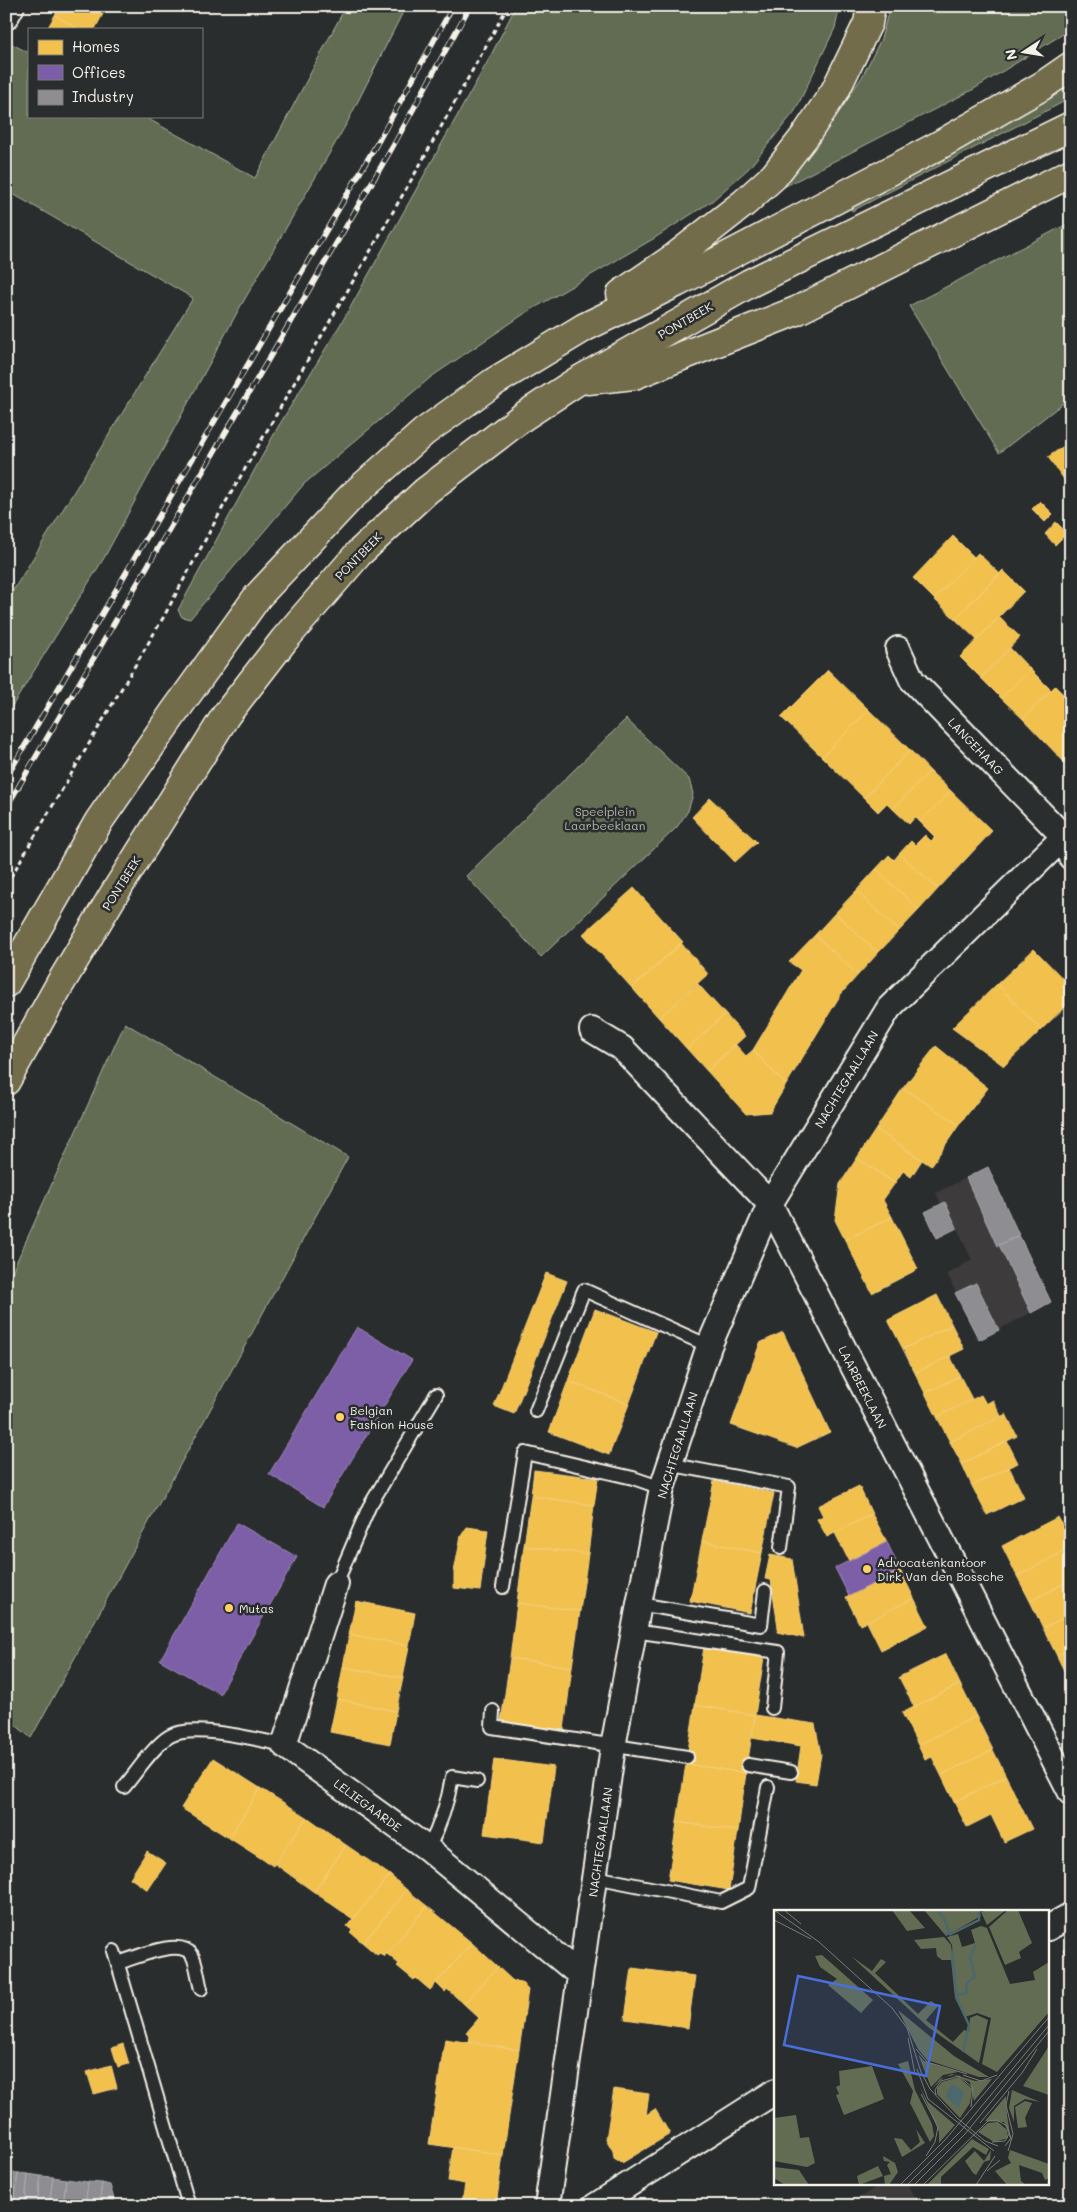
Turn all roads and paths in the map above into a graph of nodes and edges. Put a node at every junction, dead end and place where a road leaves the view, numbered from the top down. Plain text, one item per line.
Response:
1 (12, 6) edge
2 (508, 6) edge
3 (871, 6) edge
4 (6, 17) edge
5 (1071, 66) edge
6 (1071, 126) edge
7 (1071, 173) edge
8 (585, 327) junction
9 (576, 382) junction
10 (898, 649) dead end
11 (1068, 841) edge
12 (6, 885) edge
13 (6, 983) edge
14 (592, 1030) dead end
15 (6, 1081) edge
16 (770, 1204) junction
17 (708, 1346) junction
18 (436, 1395) dead end
19 (536, 1411) dead end
20 (668, 1464) junction
21 (662, 1488) junction
22 (781, 1548) dead end
23 (336, 1584) joint
24 (503, 1587) dead end
25 (765, 1591) dead end
26 (639, 1604) junction
27 (634, 1631) junction
28 (772, 1708) dead end
29 (493, 1711) dead end
30 (284, 1745) junction
31 (613, 1747) junction
32 (687, 1757) dead end
33 (748, 1766) dead end
34 (791, 1772) dead end
35 (477, 1781) dead end
36 (124, 1787) dead end
37 (768, 1788) dead end
38 (1071, 1793) edge
39 (428, 1849) junction
40 (595, 1877) junction
41 (1071, 1915) edge
42 (1050, 1927) edge
43 (580, 1975) junction
44 (201, 1989) dead end
45 (774, 2092) edge
46 (188, 2206) edge
47 (547, 2206) edge
48 (596, 2206) edge

1 - 4 street
2 - 12 path
3 - 8 highway
5 - 8 highway
6 - 9 highway, PONTBEEK
7 - 9 highway
8 - 13 highway
9 - 15 highway, PONTBEEK
10 - 11 street, LANGEHAAG
11 - 16 street, NACHTEGAALLAAN
14 - 16 street, LAARBEEKLAAN
16 - 17 street, NACHTEGAALLAAN
16 - 38 street, LAARBEEKLAAN
17 - 19 lane
17 - 20 street, NACHTEGAALLAAN
18 - 23 lane
20 - 21 street, NACHTEGAALLAAN
20 - 22 lane
21 - 24 lane
21 - 26 street, NACHTEGAALLAAN
23 - 30 street
25 - 26 lane
26 - 27 street, NACHTEGAALLAAN
27 - 28 lane
27 - 31 street, NACHTEGAALLAAN
29 - 31 lane
30 - 36 lane
30 - 39 street, LELIEGAARDE
31 - 32 lane
31 - 40 street, NACHTEGAALLAAN
33 - 34 lane
35 - 39 lane
37 - 40 lane
39 - 43 street, LELIEGAARDE
40 - 43 street, NACHTEGAALLAAN
41 - 42 street
43 - 47 street, NACHTEGAALLAAN
44 - 46 lane
45 - 48 street

